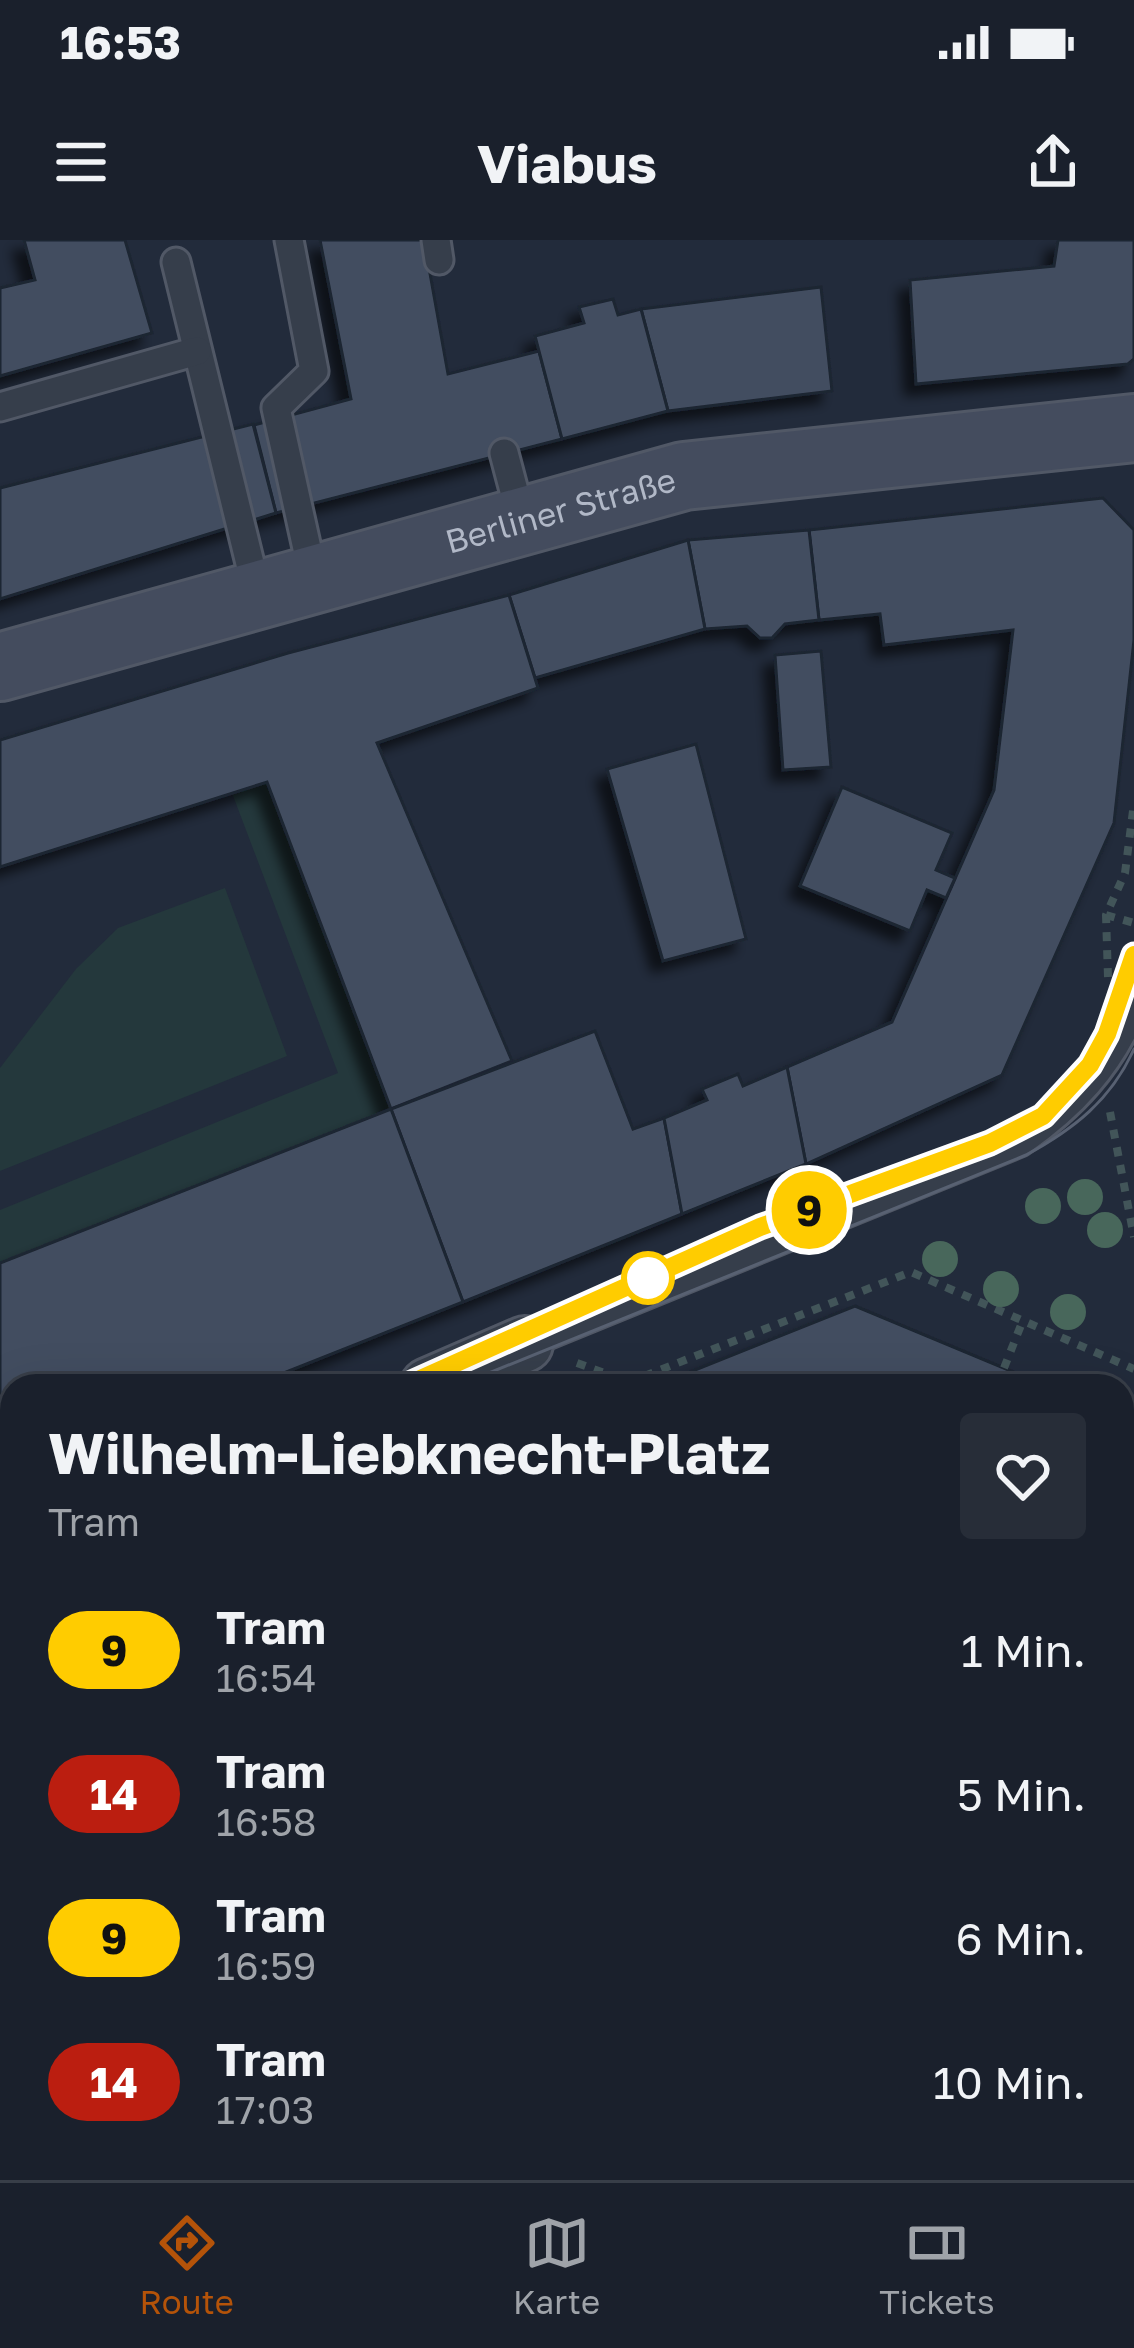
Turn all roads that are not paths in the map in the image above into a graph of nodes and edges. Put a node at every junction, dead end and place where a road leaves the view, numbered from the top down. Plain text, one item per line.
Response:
1 (290, 240) edge
2 (176, 262) dead end
3 (197, 351) junction
4 (0, 407) edge
5 (1134, 428) edge
6 (504, 453) dead end
7 (522, 521) junction
8 (286, 588) junction
9 (0, 667) edge
10 (1134, 1006) edge
11 (525, 1344) joint
12 (456, 1374) edge

1 - 8 lane
2 - 3 lane
3 - 4 lane
3 - 8 lane
5 - 7 main road, Berliner Straße
6 - 7 lane
7 - 8 main road, Berliner Straße
8 - 9 main road, Berliner Straße
10 - 11 lane
11 - 12 street

